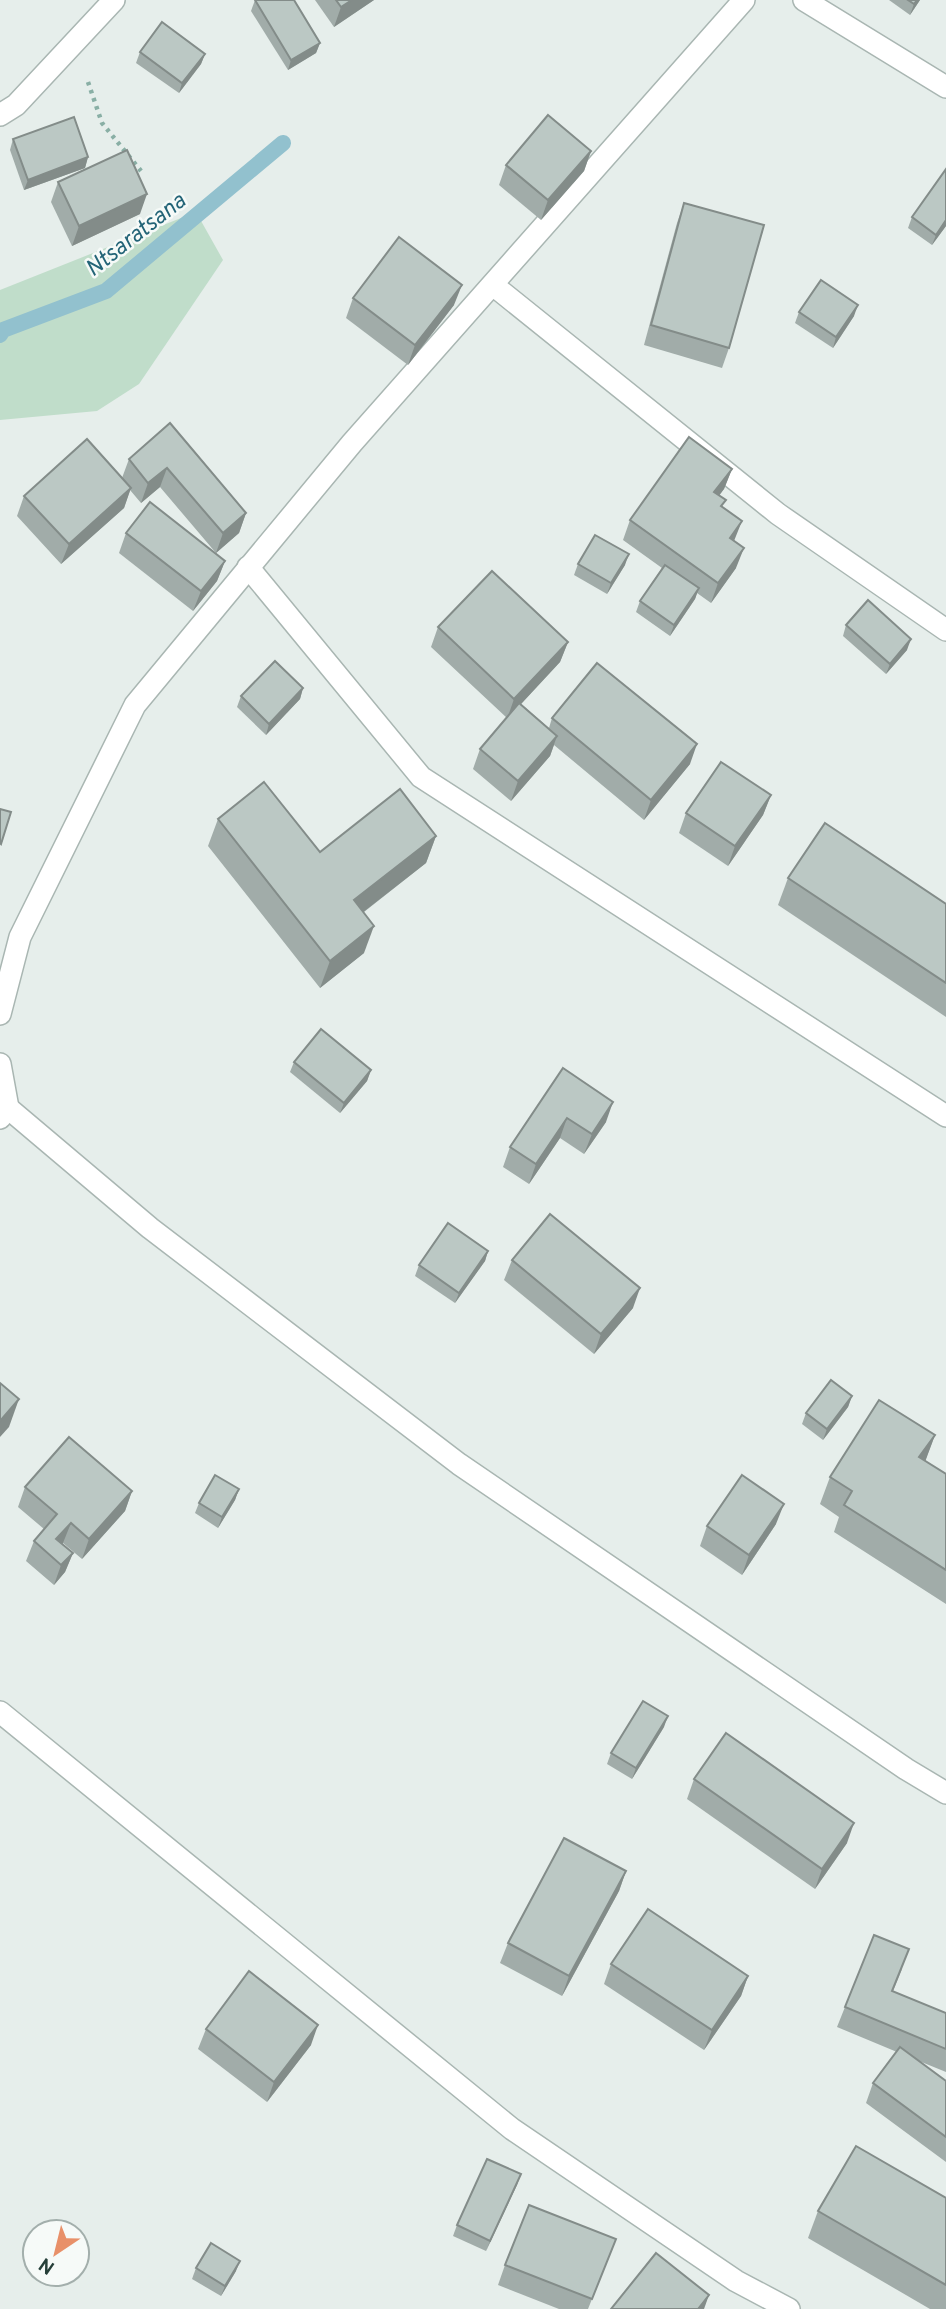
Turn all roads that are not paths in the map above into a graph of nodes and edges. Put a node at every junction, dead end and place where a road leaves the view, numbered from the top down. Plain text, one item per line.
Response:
1 (114, 0) edge
2 (744, 0) edge
3 (804, 0) edge
4 (946, 87) edge
5 (0, 115) edge
6 (493, 285) junction
7 (248, 567) junction
8 (946, 630) edge
9 (0, 1014) edge
10 (0, 1064) edge
11 (4, 1113) edge
12 (946, 1116) edge
13 (0, 1712) edge
14 (946, 1793) edge
15 (789, 2309) edge

1 - 5 street
2 - 6 street
3 - 4 street
6 - 7 street
6 - 8 street
7 - 9 street
7 - 12 street
10 - 11 street
11 - 14 street
13 - 15 street

